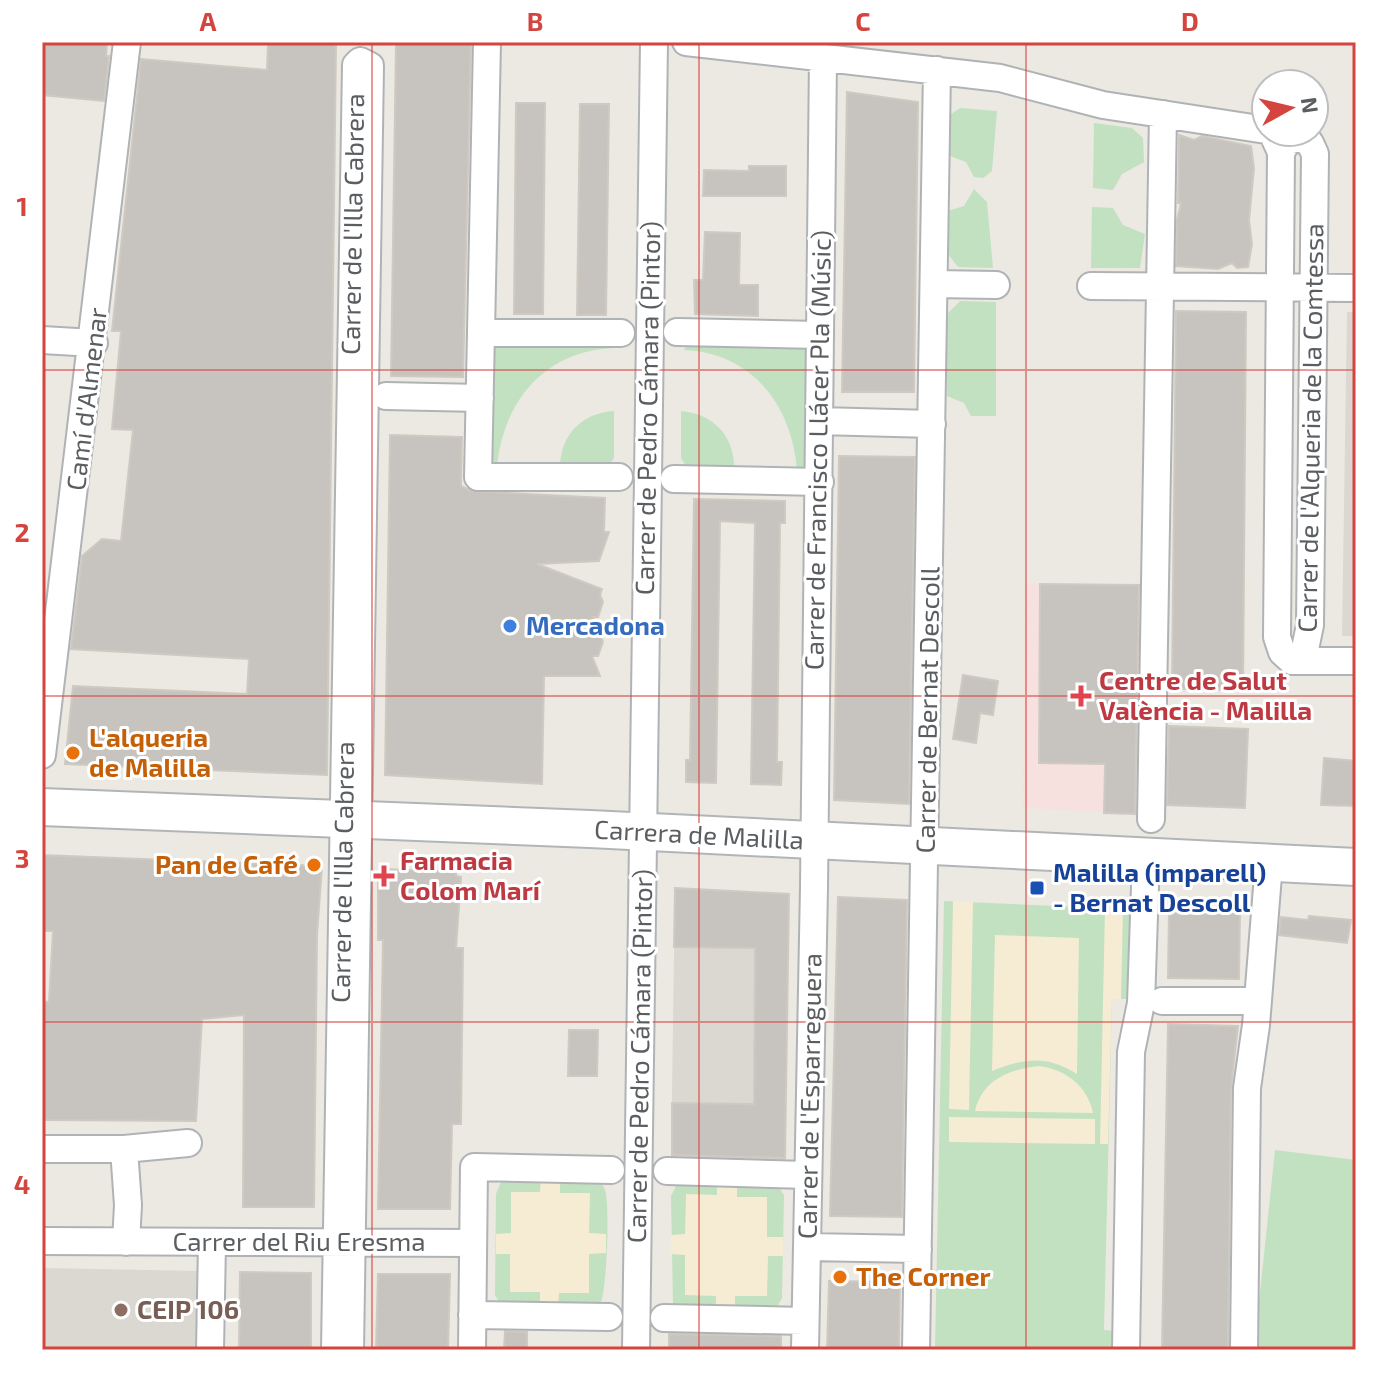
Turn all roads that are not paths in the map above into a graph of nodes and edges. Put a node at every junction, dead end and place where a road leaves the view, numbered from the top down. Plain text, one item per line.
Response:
1 (127, 42) edge
2 (487, 42) edge
3 (654, 42) edge
4 (686, 42) edge
5 (823, 58) junction
6 (937, 70) junction
7 (1163, 114) junction
8 (1250, 133) edge
9 (1273, 148) edge
10 (1312, 148) edge
11 (934, 284) junction
12 (996, 285) dead end
13 (1091, 286) dead end
14 (1280, 286) junction
15 (1162, 287) junction
16 (1314, 287) junction
17 (1356, 288) edge
18 (677, 332) dead end
19 (481, 333) junction
20 (621, 333) dead end
21 (818, 335) junction
22 (42, 340) edge
23 (94, 343) junction
24 (386, 396) dead end
25 (480, 398) junction
26 (819, 421) junction
27 (932, 424) junction
28 (619, 477) dead end
29 (674, 479) dead end
30 (820, 482) junction
31 (1292, 661) junction
32 (1356, 661) edge
33 (48, 672) edge
34 (42, 755) edge
35 (42, 807) edge
36 (351, 819) junction
37 (1151, 819) dead end
38 (643, 832) junction
39 (813, 841) junction
40 (925, 847) junction
41 (1146, 857) junction
42 (1269, 863) junction
43 (1356, 867) edge
44 (1252, 999) junction
45 (1162, 1001) dead end
46 (188, 1143) dead end
47 (42, 1149) edge
48 (124, 1149) junction
49 (611, 1170) dead end
50 (667, 1171) dead end
51 (807, 1175) junction
52 (42, 1241) edge
53 (126, 1242) junction
54 (344, 1242) junction
55 (212, 1243) junction
56 (473, 1243) junction
57 (807, 1247) junction
58 (918, 1249) junction
59 (472, 1315) junction
60 (609, 1317) dead end
61 (664, 1318) dead end
62 (805, 1321) junction
63 (210, 1350) edge
64 (335, 1350) edge
65 (350, 1350) edge
66 (472, 1350) edge
67 (636, 1350) edge
68 (805, 1350) edge
69 (916, 1350) edge
70 (1126, 1350) edge
71 (1244, 1350) edge

1 - 23 street, Camí d'Almenar
2 - 19 street
3 - 38 street, Carrer de Pedro Cámara (Pintor)
4 - 5 street
5 - 6 street
5 - 21 street, Carrer de Francisco Llácer Pla (Músic)
6 - 7 street
6 - 11 street, Carrer de Bernat Descoll
7 - 8 street
7 - 15 street
9 - 14 street, Carrer de l'Alqueria de la Comtessa
10 - 16 street, Carrer de l'Alqueria de la Comtessa
11 - 12 street
11 - 27 street, Carrer de Bernat Descoll
13 - 15 street
14 - 15 street
14 - 16 street
14 - 31 street, Carrer de l'Alqueria de la Comtessa
15 - 37 street
16 - 17 street
16 - 31 street, Carrer de l'Alqueria de la Comtessa
18 - 21 street
19 - 20 street
19 - 25 street
21 - 26 street, Carrer de Francisco Llácer Pla (Músic)
22 - 23 street
23 - 33 street, Camí d'Almenar
24 - 25 street
25 - 28 street
26 - 27 street
26 - 30 street, Carrer de Francisco Llácer Pla (Músic)
27 - 40 street, Carrer de Bernat Descoll
29 - 30 street
30 - 39 street, Carrer de Francisco Llácer Pla (Músic)
31 - 32 street
33 - 34 street, Camí d'Almenar
35 - 36 street, Carrera de Malilla
36 - 36 street, Carrer de l'Illa Cabrera
36 - 38 street, Carrera de Malilla
36 - 54 street, Carrer de l'Illa Cabrera
38 - 39 street, Carrera de Malilla
38 - 67 street, Carrer de Pedro Cámara (Pintor)
39 - 40 street, Carrera de Malilla
39 - 51 street, Carrer de l'Esparreguera
40 - 41 street, Carrera de Malilla
40 - 58 street, Carrer de Bernat Descoll
41 - 42 street, Carrera de Malilla
41 - 70 street
42 - 43 street, Carrera de Malilla
42 - 44 street
44 - 45 street
44 - 71 street
46 - 48 street
47 - 48 street
48 - 53 street
49 - 56 street
50 - 51 street
51 - 57 street, Carrer de l'Esparreguera
52 - 53 street, Carrer del Riu Eresma
53 - 55 street, Carrer del Riu Eresma
54 - 55 street, Carrer del Riu Eresma
54 - 56 street, Carrer del Riu Eresma
54 - 64 street, Carrer de l'Illa Cabrera
54 - 65 street, Carrer de l'Illa Cabrera
55 - 63 street
56 - 59 street
57 - 58 street
57 - 62 street, Carrer de l'Esparreguera
58 - 69 street, Carrer de Bernat Descoll
59 - 60 street
59 - 66 street
61 - 62 street
62 - 68 street, Carrer de l'Esparreguera

